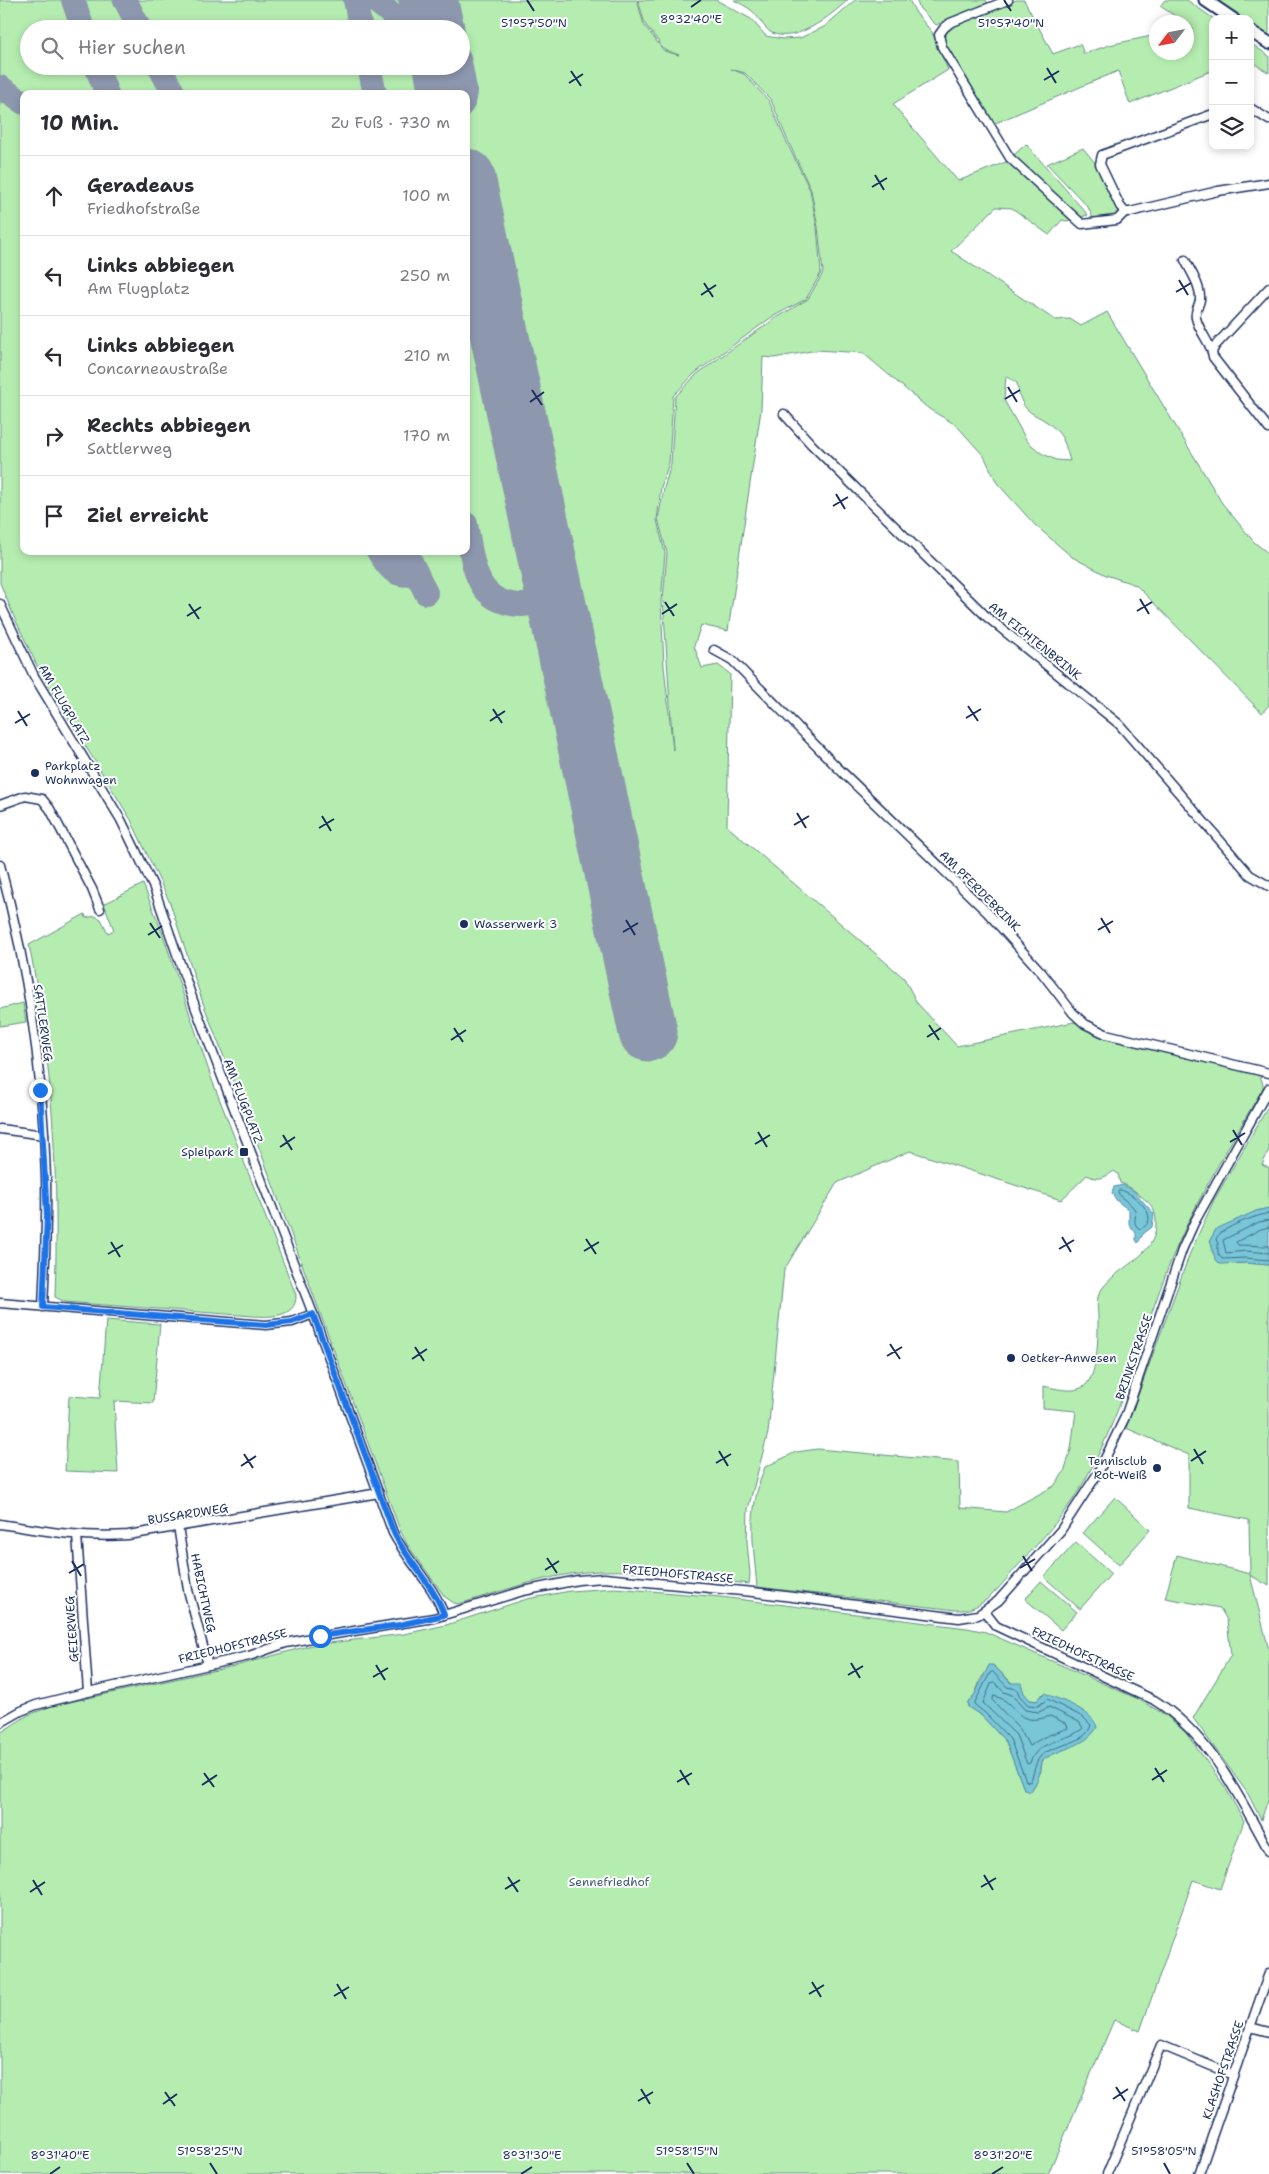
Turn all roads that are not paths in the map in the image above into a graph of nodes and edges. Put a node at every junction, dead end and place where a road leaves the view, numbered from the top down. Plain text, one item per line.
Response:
1 (1008, 0) edge
2 (1205, 0) edge
3 (1227, 15) edge
4 (1254, 34) edge
5 (1269, 43) edge
6 (1254, 111) edge
7 (1209, 115) edge
8 (1269, 120) edge
9 (1269, 183) edge
10 (1125, 212) junction
11 (1185, 260) dead end
12 (1269, 288) edge
13 (1212, 352) junction
14 (784, 414) dead end
15 (1269, 429) edge
16 (0, 604) edge
17 (714, 650) dead end
18 (0, 805) edge
19 (0, 865) edge
20 (1269, 886) edge
21 (3, 889) edge
22 (100, 909) dead end
23 (1269, 1073) edge
24 (1269, 1088) edge
25 (0, 1129) edge
26 (44, 1135) junction
27 (0, 1303) edge
28 (43, 1307) junction
29 (313, 1314) junction
30 (379, 1493) junction
31 (0, 1524) edge
32 (178, 1526) junction
33 (77, 1536) junction
34 (986, 1612) junction
35 (444, 1615) junction
36 (208, 1665) junction
37 (88, 1692) junction
38 (0, 1723) edge
39 (1269, 1851) edge
40 (1269, 1973) edge
41 (1250, 2027) junction
42 (1269, 2032) edge
43 (1233, 2075) junction
44 (1107, 2174) edge
45 (1199, 2174) edge

1 - 10 street
2 - 3 main road
4 - 5 main road
6 - 8 street
7 - 10 street
9 - 10 street
11 - 13 street
12 - 13 street
13 - 15 street
14 - 20 street, AM FICHTENBRINK
16 - 29 street, AM FLUGPLATZ
17 - 23 street, AM PFERDEBRINK
18 - 22 street
19 - 21 street, SATTLERWEG
21 - 26 street, SATTLERWEG
24 - 34 street, BRINKSTRASSE
25 - 26 street
26 - 28 street, SATTLERWEG
27 - 28 street
28 - 29 street
29 - 30 street, AM FLUGPLATZ
30 - 32 street, BUSSARDWEG
30 - 35 street, AM FLUGPLATZ
31 - 33 street, BUSSARDWEG
32 - 33 street, BUSSARDWEG
32 - 36 street, HABICHTWEG
33 - 37 street, GEIERWEG
34 - 35 street, FRIEDHOFSTRASSE
34 - 39 street, FRIEDHOFSTRASSE
35 - 36 street, FRIEDHOFSTRASSE
36 - 37 street, FRIEDHOFSTRASSE
37 - 38 street, FRIEDHOFSTRASSE
40 - 41 street, KLASHOFSTRASSE
41 - 42 street
41 - 43 street, KLASHOFSTRASSE
43 - 44 street
43 - 45 street, KLASHOFSTRASSE

